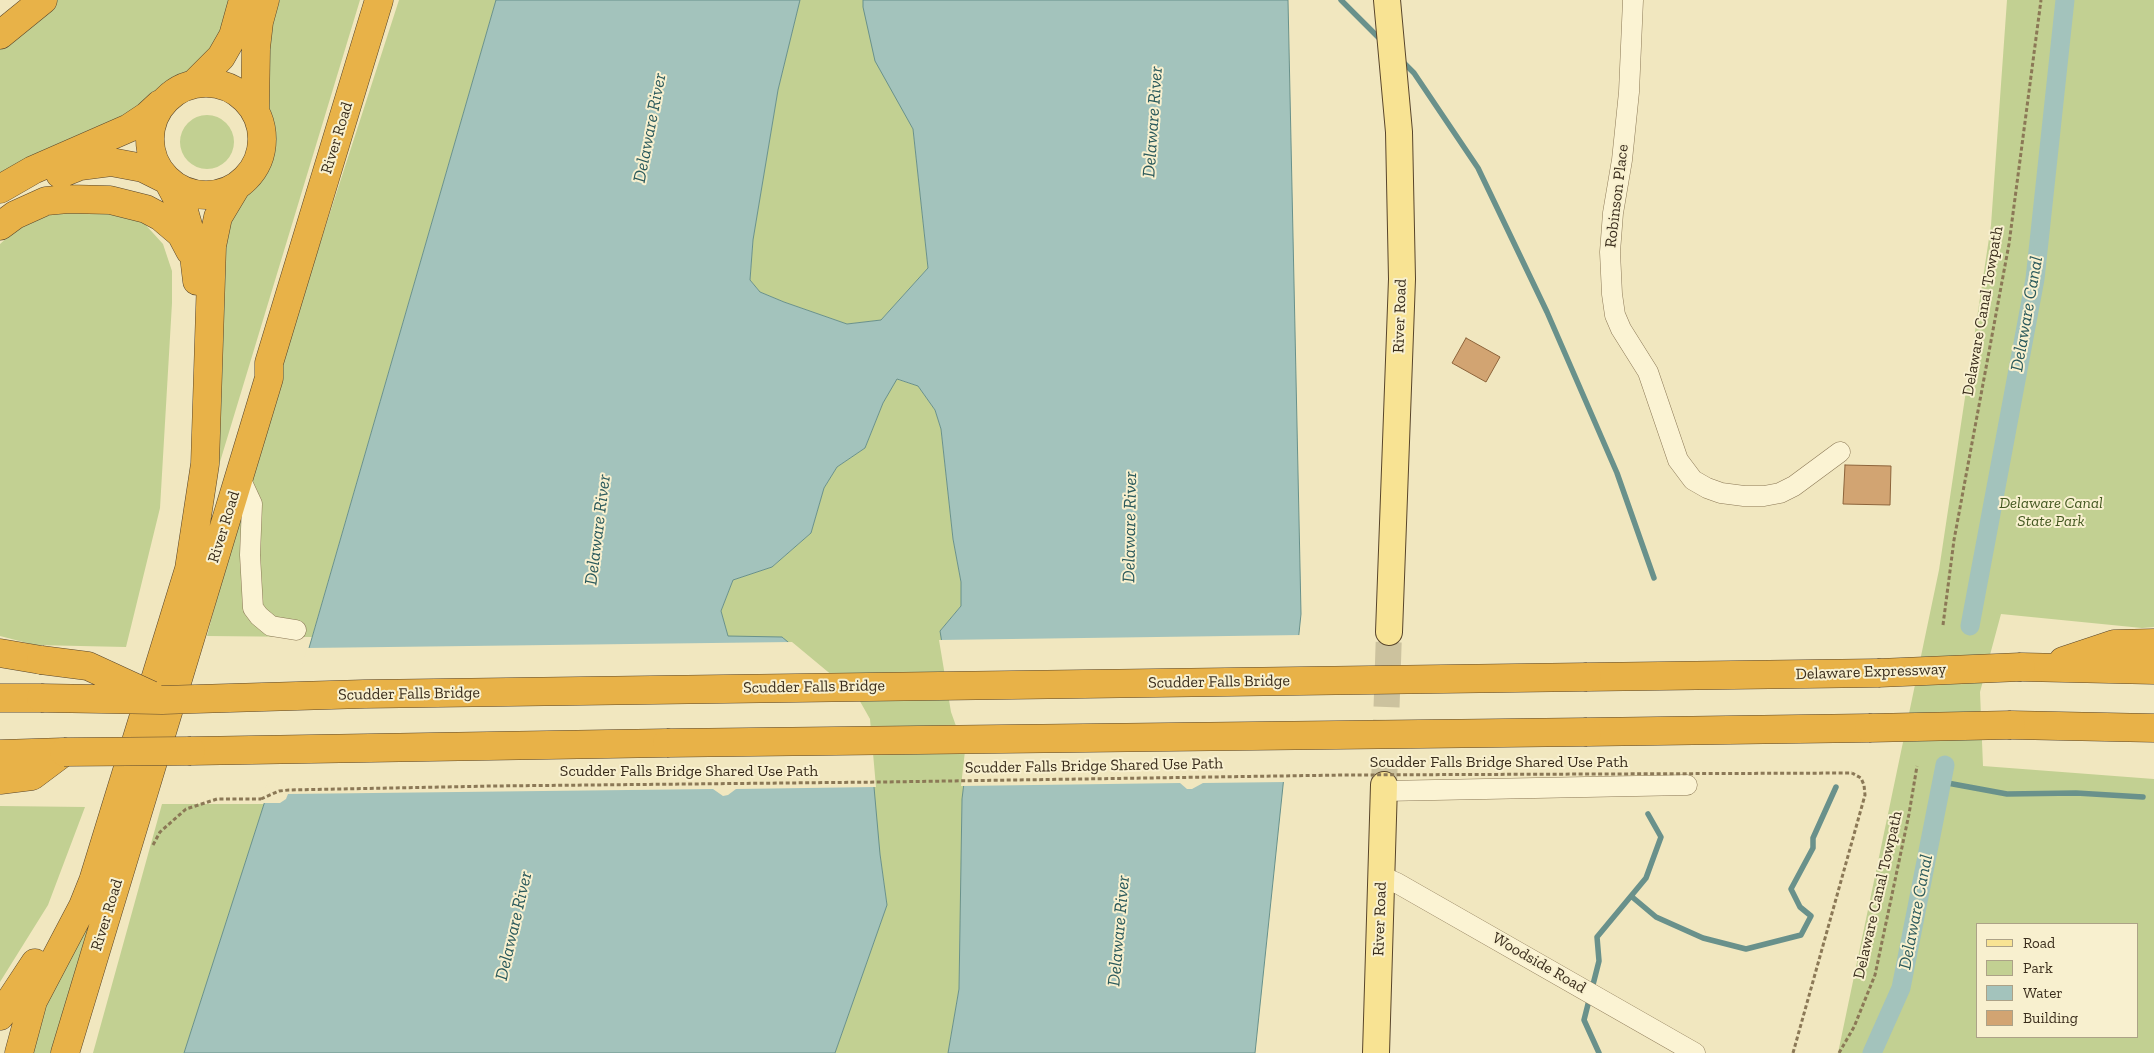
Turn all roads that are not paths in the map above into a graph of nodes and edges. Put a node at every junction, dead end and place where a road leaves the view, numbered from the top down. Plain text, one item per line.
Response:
1 (43, 0) edge
2 (242, 0) edge
3 (265, 0) edge
4 (379, 0) edge
5 (1387, 0) edge
6 (1633, 0) edge
7 (0, 35) edge
8 (195, 84) junction
9 (169, 96) junction
10 (255, 112) junction
11 (166, 180) junction
12 (236, 187) junction
13 (0, 189) edge
14 (0, 212) edge
15 (0, 226) edge
16 (197, 276) junction
17 (269, 363) junction
18 (1840, 452) dead end
19 (239, 476) junction
20 (190, 559) junction
21 (296, 630) dead end
22 (1389, 632) tunnel mouth
23 (2154, 643) edge
24 (0, 653) edge
25 (2033, 667) junction
26 (2154, 670) edge
27 (1587, 677) joint
28 (0, 698) edge
29 (162, 700) junction
30 (2154, 728) edge
31 (0, 754) edge
32 (46, 761) junction
33 (0, 780) edge
34 (1687, 785) dead end
35 (1384, 788) joint
36 (1381, 876) junction
37 (0, 1016) edge
38 (19, 1053) edge
39 (65, 1053) edge
40 (1376, 1053) edge
41 (1695, 1053) edge

1 - 7 highway
2 - 8 highway
3 - 10 highway
4 - 17 highway, River Road
5 - 22 main road, River Road
6 - 18 street, Robinson Place
8 - 9 highway
8 - 10 highway
9 - 11 highway
9 - 13 highway
10 - 12 highway
11 - 12 highway
11 - 14 highway
11 - 16 highway
12 - 20 highway
15 - 16 highway
16 - 37 highway
17 - 19 highway, River Road
17 - 20 highway
19 - 21 street
19 - 39 highway, River Road
20 - 38 highway
23 - 25 highway
24 - 29 highway, bridge
25 - 26 highway, Delaware Expressway
25 - 27 highway, Delaware Expressway, bridge
27 - 29 highway, Scudder Falls Bridge, bridge
28 - 29 highway, Scudder Falls Bridge, bridge
30 - 32 highway, bridge
31 - 32 highway
32 - 33 highway
34 - 35 street
35 - 36 main road, River Road
36 - 40 main road, River Road
36 - 41 street, Woodside Road

